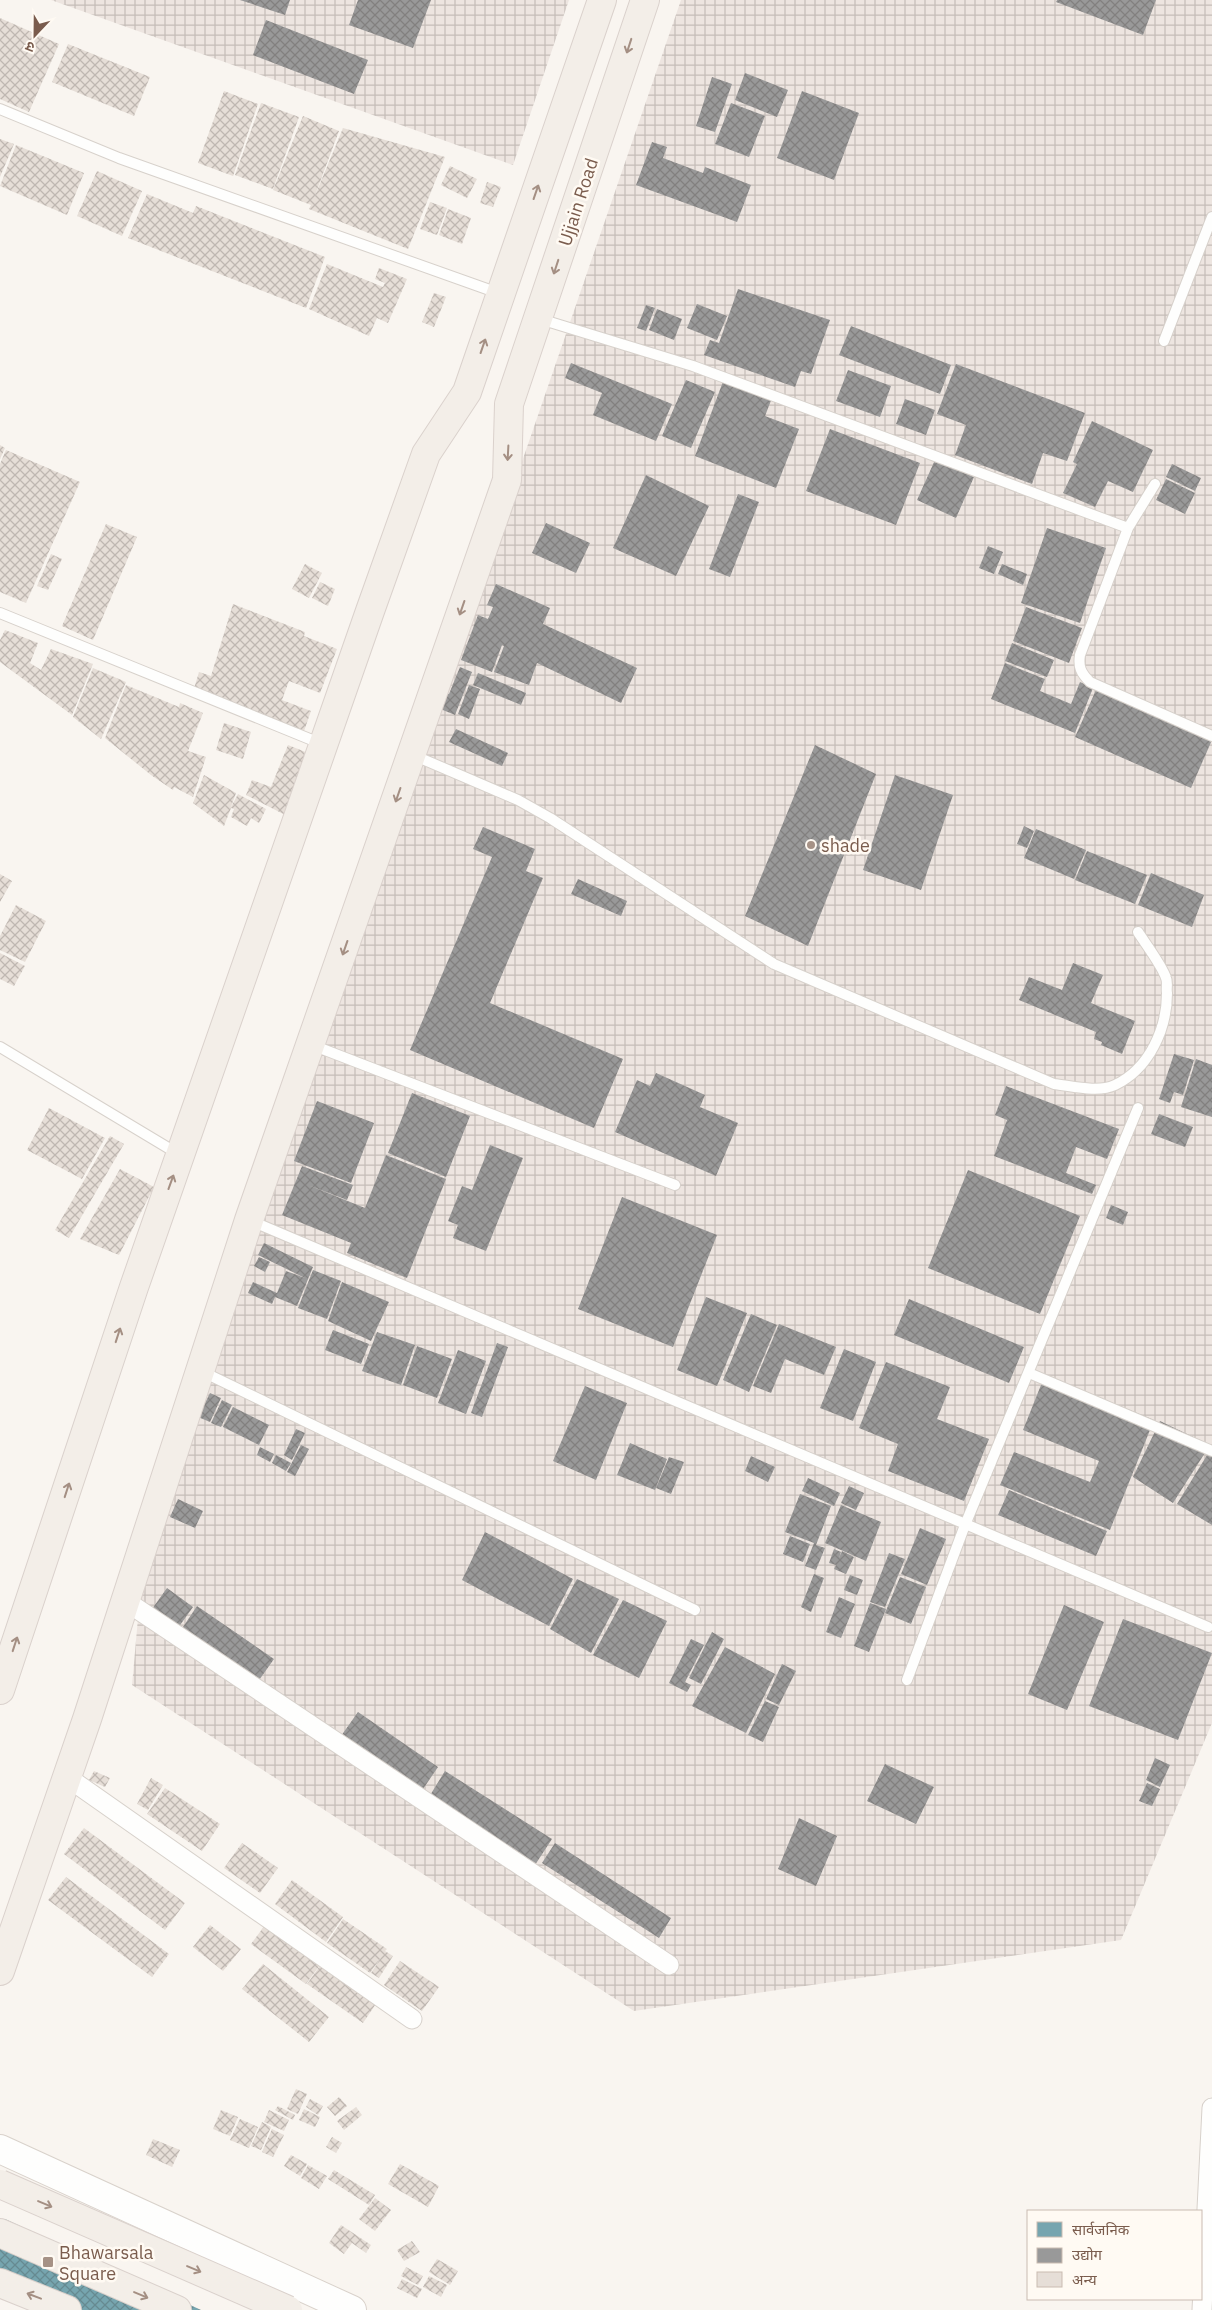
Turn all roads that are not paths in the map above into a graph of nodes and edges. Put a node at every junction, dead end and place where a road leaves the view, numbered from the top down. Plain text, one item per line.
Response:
1 (602, 0) edge
2 (645, 0) edge
3 (0, 108) edge
4 (1212, 217) edge
5 (501, 294) junction
6 (539, 318) junction
7 (1164, 340) dead end
8 (1155, 484) dead end
9 (1128, 528) junction
10 (0, 613) edge
11 (1212, 736) edge
12 (323, 745) junction
13 (412, 754) junction
14 (1138, 932) dead end
15 (311, 1044) junction
16 (0, 1047) edge
17 (1138, 1108) dead end
18 (181, 1155) junction
19 (675, 1185) dead end
20 (250, 1220) junction
21 (200, 1370) junction
22 (1029, 1373) junction
23 (1212, 1451) edge
24 (965, 1525) junction
25 (124, 1600) junction
26 (695, 1610) dead end
27 (1208, 1627) dead end
28 (907, 1680) dead end
29 (0, 1690) edge
30 (67, 1777) junction
31 (669, 1965) dead end
32 (0, 1971) edge
33 (412, 2019) dead end
34 (1212, 2108) edge
35 (0, 2149) edge
36 (0, 2184) edge
37 (0, 2233) edge
38 (0, 2283) edge
39 (67, 2310) edge
40 (177, 2310) edge
41 (288, 2310) edge
42 (352, 2310) edge
43 (1202, 2310) edge

5 -> 1 main road
2 -> 6 main road, Ujjain Road
3 - 5 lane
4 - 7 lane
12 -> 5 main road
6 - 9 lane
6 -> 13 main road, Ujjain Road
8 - 9 lane
9 - 11 lane
10 - 12 lane
12 - 18 main road
13 - 14 lane
13 -> 15 main road, Ujjain Road
15 - 19 lane
15 - 20 main road, Ujjain Road
16 - 18 lane
17 - 22 lane
29 -> 18 main road
20 - 21 main road, Ujjain Road
20 - 24 lane
21 - 25 main road, Ujjain Road
21 - 26 lane
22 - 23 lane
22 - 24 lane
24 - 27 lane
24 - 28 lane
25 - 30 main road, Ujjain Road
25 - 31 street
30 - 32 main road, Ujjain Road
30 - 33 street
34 - 43 street
35 - 42 street
36 -> 41 main road, bridge
37 -> 40 main road
39 -> 38 main road

